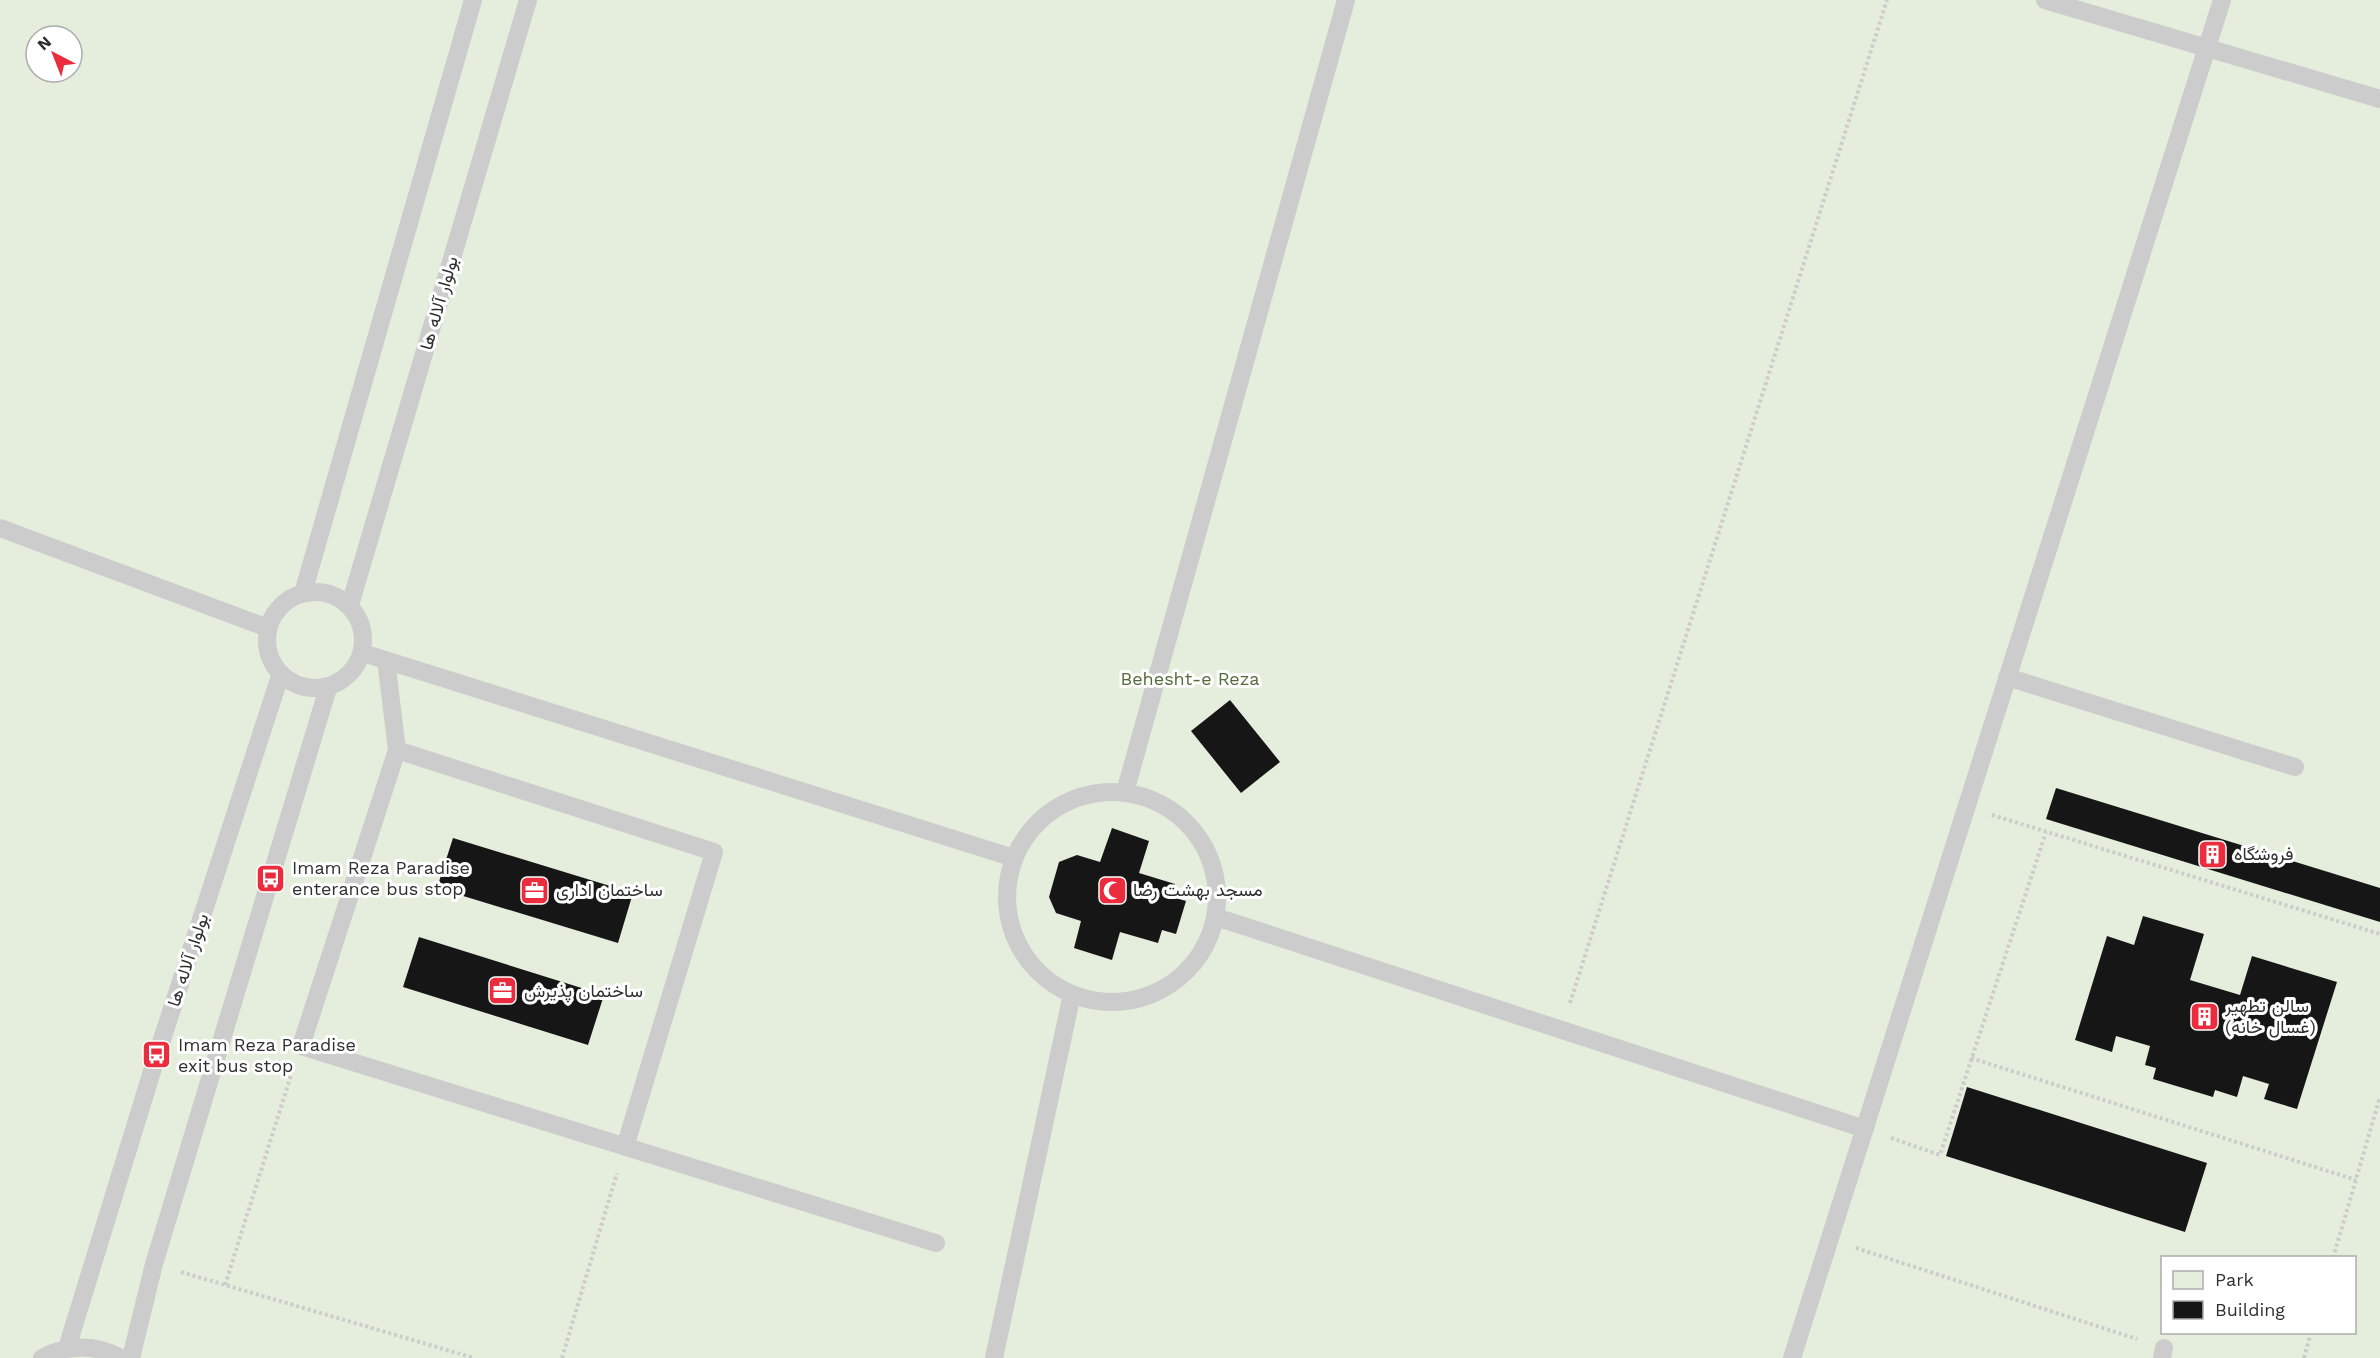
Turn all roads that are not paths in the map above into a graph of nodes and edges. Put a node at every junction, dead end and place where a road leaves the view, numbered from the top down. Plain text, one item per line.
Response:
1 (473, 0) edge
2 (528, 0) edge
3 (1346, 0) edge
4 (2045, 0) edge
5 (2222, 0) edge
6 (2207, 48) junction
7 (2380, 99) edge
8 (0, 528) edge
9 (303, 593) junction
10 (350, 605) junction
11 (268, 628) junction
12 (363, 653) junction
13 (386, 660) junction
14 (280, 676) junction
15 (2007, 677) junction
16 (328, 688) junction
17 (397, 750) junction
18 (2295, 767) dead end
19 (1125, 792) junction
20 (1014, 858) junction
21 (1216, 917) junction
22 (1072, 994) junction
23 (1865, 1128) junction
24 (625, 1147) junction
25 (936, 1243) dead end
26 (67, 1348) junction
27 (42, 1358) edge
28 (121, 1358) edge
29 (131, 1358) edge
30 (994, 1358) edge
31 (1792, 1358) edge

1 - 9 lane
2 - 10 lane, بولوار آلاله ها
3 - 19 lane
4 - 6 lane
5 - 6 lane
6 - 7 lane
6 - 15 lane
8 - 11 lane
9 - 10 lane
9 - 11 lane
10 - 12 lane
11 - 14 lane
12 - 13 lane
12 - 16 lane
13 - 17 lane
13 - 20 lane
14 - 16 lane
14 - 26 lane, بولوار آلاله ها
15 - 18 lane
15 - 23 lane
16 - 29 lane
17 - 24 lane
17 - 24 lane
19 - 20 lane
19 - 21 lane
20 - 22 lane
21 - 22 lane
21 - 23 lane
22 - 30 lane
23 - 31 lane
24 - 25 lane
26 - 27 lane
26 - 28 lane

